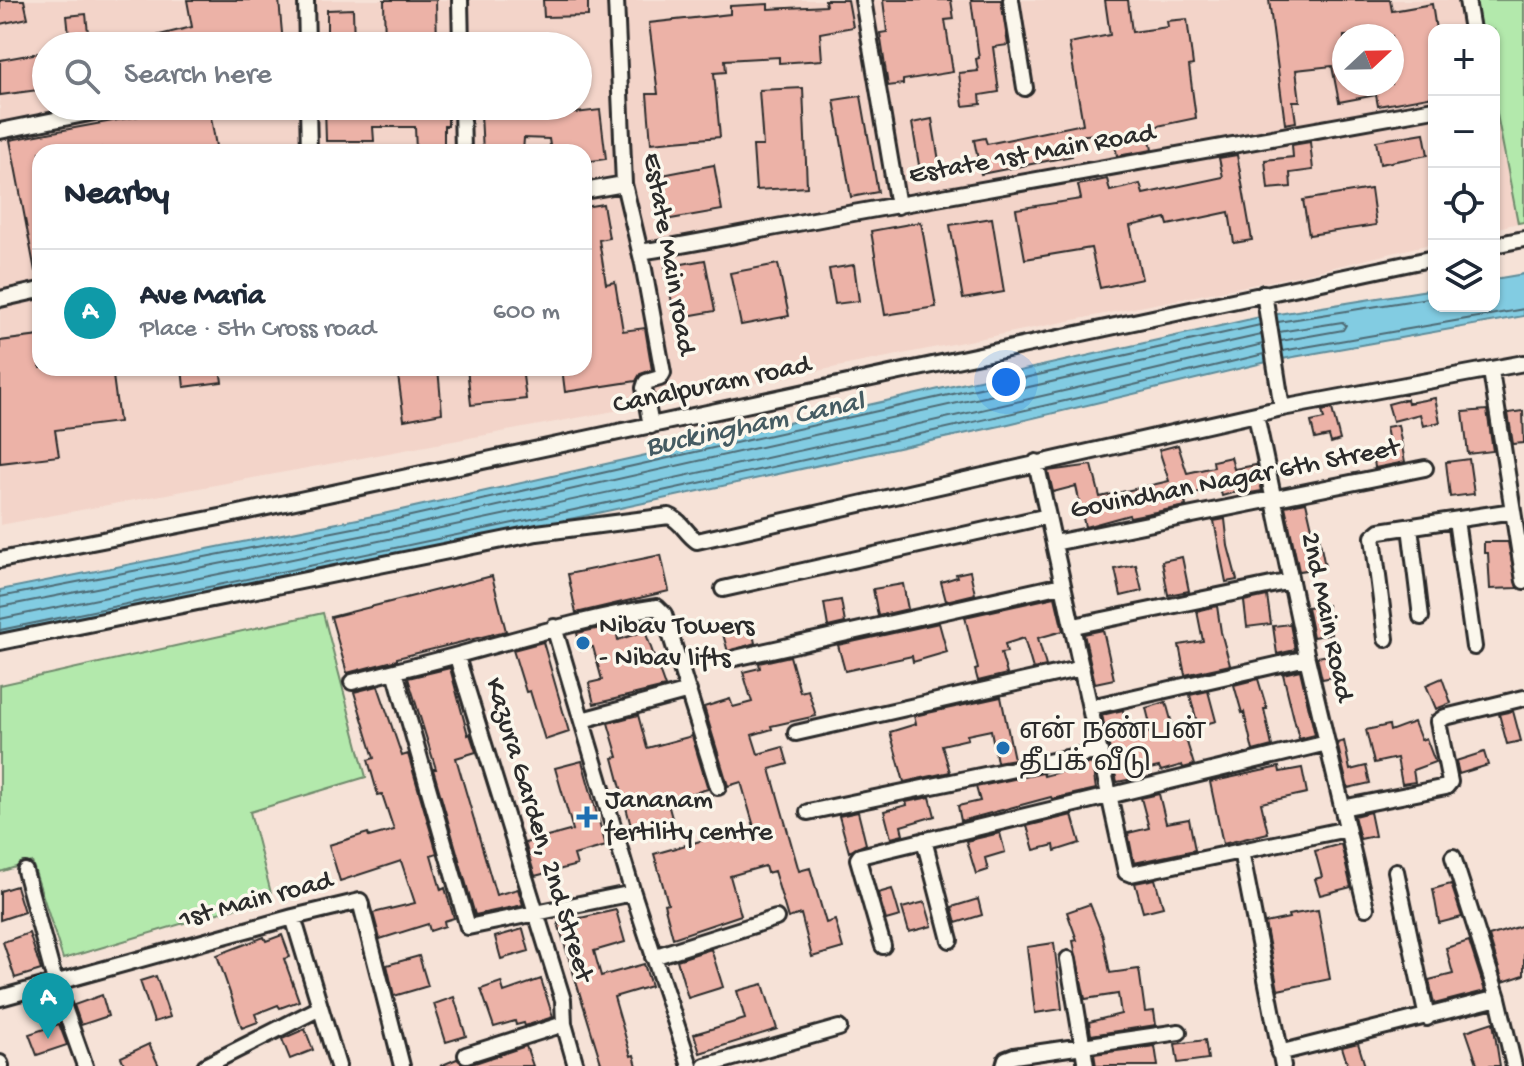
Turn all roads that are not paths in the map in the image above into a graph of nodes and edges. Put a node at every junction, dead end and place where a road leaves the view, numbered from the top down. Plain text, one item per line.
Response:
1 (306, 0) edge
2 (460, 0) edge
3 (617, 0) edge
4 (863, 0) edge
5 (1011, 0) edge
6 (1467, 0) edge
7 (1471, 24) edge
8 (307, 32) edge
9 (461, 32) edge
10 (1025, 88) dead end
11 (1428, 110) edge
12 (55, 120) edge
13 (308, 120) edge
14 (462, 120) edge
15 (0, 131) edge
16 (309, 144) edge
17 (463, 144) edge
18 (624, 184) junction
19 (592, 190) edge
20 (898, 206) junction
21 (1524, 239) edge
22 (1500, 244) edge
23 (640, 252) junction
24 (1428, 260) edge
25 (32, 292) edge
26 (0, 299) edge
27 (1266, 300) junction
28 (1524, 363) edge
29 (1491, 371) junction
30 (1281, 400) junction
31 (1256, 415) junction
32 (651, 426) junction
33 (1036, 462) junction
34 (1425, 468) dead end
35 (1275, 497) junction
36 (1513, 511) junction
37 (1048, 516) junction
38 (1456, 520) junction
39 (1410, 527) junction
40 (1054, 543) junction
41 (1521, 543) edge
42 (0, 560) edge
43 (1291, 581) junction
44 (1524, 581) edge
45 (1062, 585) junction
46 (723, 589) dead end
47 (1421, 617) dead end
48 (1074, 626) junction
49 (554, 627) junction
50 (1386, 639) dead end
51 (0, 642) edge
52 (1474, 647) dead end
53 (457, 657) junction
54 (735, 658) dead end
55 (1307, 658) junction
56 (1082, 668) junction
57 (395, 671) junction
58 (352, 682) dead end
59 (689, 691) junction
60 (1524, 698) edge
61 (1091, 707) junction
62 (582, 720) junction
63 (796, 733) dead end
64 (1327, 743) junction
65 (1100, 751) junction
66 (718, 787) dead end
67 (1111, 796) junction
68 (1342, 808) junction
69 (808, 812) dead end
70 (1347, 829) junction
71 (924, 840) junction
72 (1241, 851) junction
73 (1453, 857) dead end
74 (25, 871) dead end
75 (1396, 871) dead end
76 (633, 893) junction
77 (1366, 908) dead end
78 (537, 913) junction
79 (293, 917) junction
80 (776, 918) dead end
81 (950, 940) dead end
82 (883, 946) dead end
83 (653, 957) junction
84 (1068, 959) dead end
85 (55, 982) junction
86 (0, 998) edge
87 (1498, 998) junction
88 (320, 1008) junction
89 (1427, 1018) junction
90 (564, 1024) junction
91 (839, 1028) dead end
92 (1179, 1032) dead end
93 (1083, 1048) junction
94 (466, 1055) dead end
95 (1281, 1059) edge
96 (85, 1066) edge
97 (205, 1066) edge
98 (338, 1066) edge
99 (402, 1066) edge
100 (576, 1066) edge
101 (690, 1066) edge
102 (705, 1066) edge
103 (1004, 1066) edge
104 (1086, 1066) edge
105 (1514, 1066) edge

1 - 8 street
2 - 9 street
3 - 18 street, Estate Main road
4 - 20 street
5 - 10 street
6 - 7 street
11 - 20 street, Estate 1st Main Road
12 - 15 street
13 - 16 street
14 - 17 street
18 - 19 street
18 - 23 street, Estate Main road
20 - 23 street, Estate 1st Main Road
21 - 22 street
23 - 32 street, Estate Main road
24 - 27 street, Canalpuram road
25 - 26 street
27 - 30 street
27 - 32 street, Canalpuram road
28 - 29 street
29 - 30 street
29 - 36 street
30 - 31 street
31 - 33 street
31 - 35 street, 2nd Main Road
32 - 42 street, Canalpuram road
33 - 37 street
33 - 51 street
34 - 35 street, Govindhan Nagar 6th Street
35 - 40 street, Govindhan Nagar 6th Street
35 - 43 street, 2nd Main Road
36 - 38 street
36 - 41 street
37 - 40 street
37 - 46 street
38 - 39 street
38 - 52 street
39 - 47 street
39 - 50 street
40 - 45 street
41 - 44 street
43 - 48 street
43 - 55 street, 2nd Main Road
45 - 48 street
45 - 54 street
48 - 56 street
49 - 53 street
49 - 59 street
49 - 62 street
53 - 57 street
53 - 78 street, Kazura Garden, 2nd Street
55 - 61 street
55 - 64 street, 2nd Main Road
56 - 61 street
56 - 63 street
57 - 58 street
57 - 78 street
59 - 62 street
59 - 66 street
60 - 68 street
61 - 65 street
62 - 76 street
64 - 67 street
64 - 68 street, 2nd Main Road
65 - 67 street
65 - 69 street
67 - 71 street
67 - 72 street
68 - 70 street, 2nd Main Road
70 - 72 street
70 - 77 street, 2nd Main Road
71 - 81 street
71 - 82 street
72 - 95 street
73 - 87 street
74 - 85 street
75 - 89 street
76 - 78 street
76 - 83 street
78 - 90 street, Kazura Garden, 2nd Street
79 - 85 street, 1st Main road
79 - 88 street
79 - 99 street, 1st Main road
80 - 83 street
83 - 101 street
84 - 93 street
85 - 86 street, 1st Main road
85 - 96 street
87 - 89 street
87 - 105 street
88 - 97 street
88 - 98 street
89 - 95 street
90 - 94 street
90 - 100 street, Kazura Garden, 2nd Street
91 - 102 street
92 - 93 street
93 - 103 street
93 - 104 street

